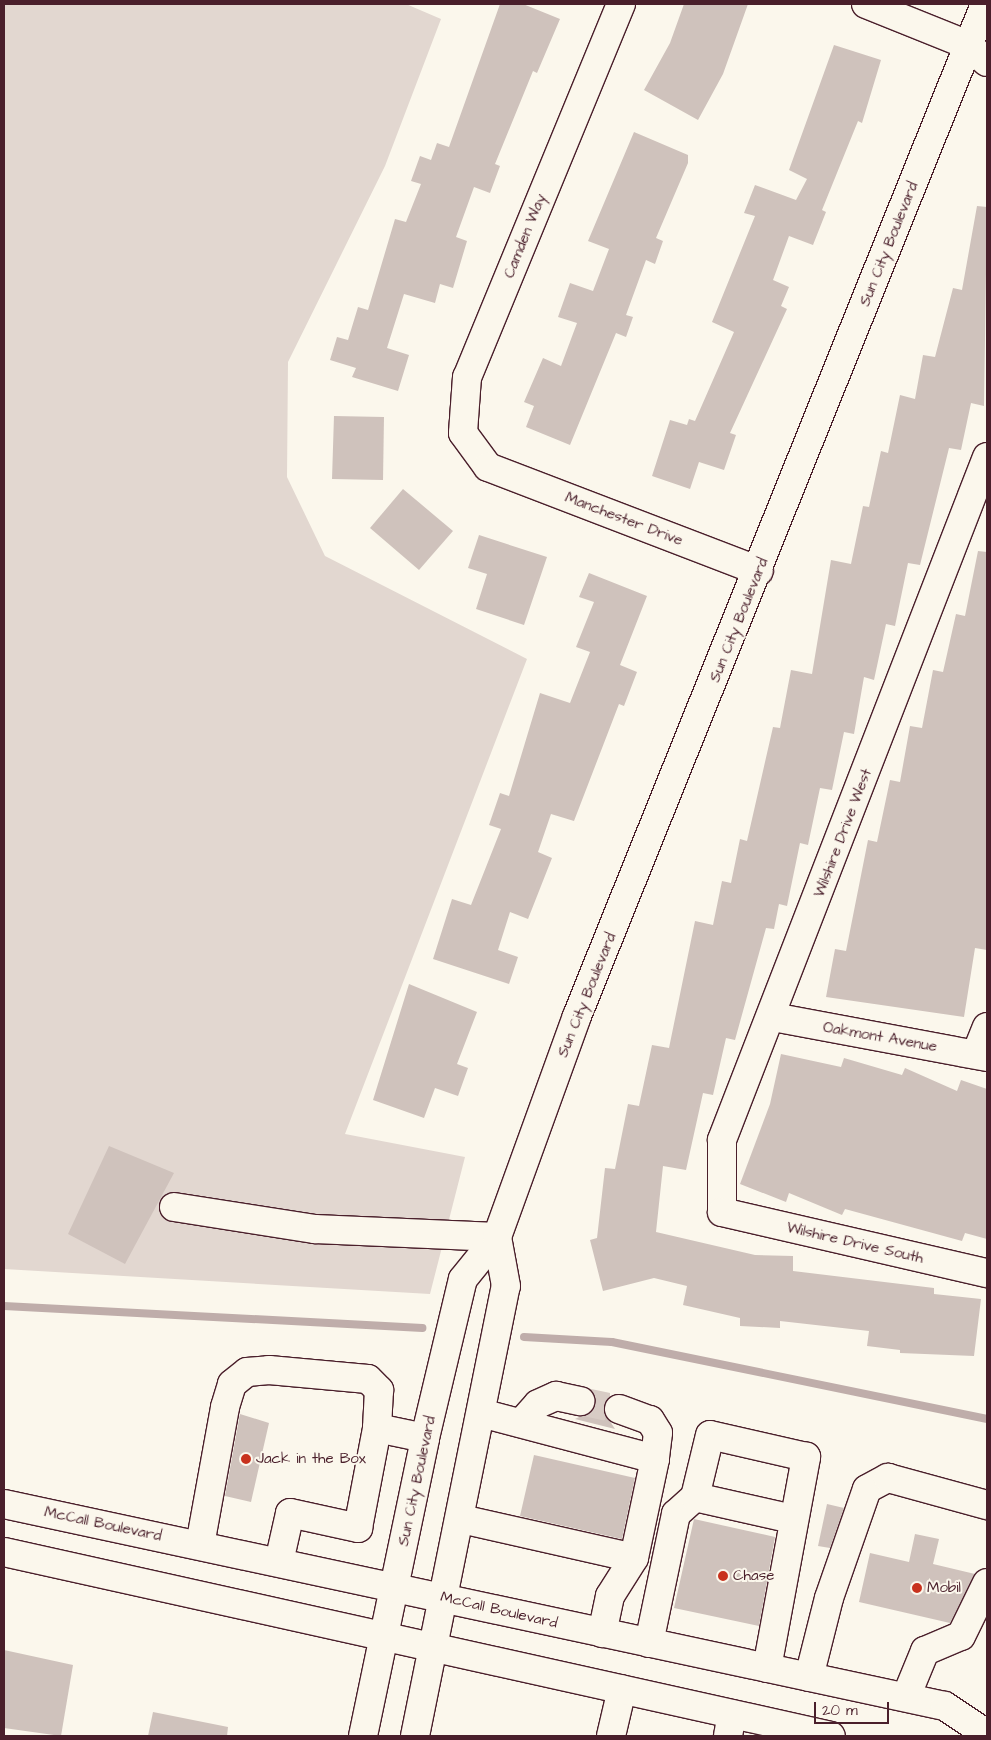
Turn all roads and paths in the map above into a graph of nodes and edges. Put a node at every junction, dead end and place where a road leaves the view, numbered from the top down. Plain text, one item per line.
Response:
1 (621, 4) edge
2 (866, 4) edge
3 (985, 4) edge
4 (981, 50) edge
5 (987, 457) edge
6 (488, 467) joint
7 (759, 571) junction
8 (772, 1017) junction
9 (987, 1027) edge
10 (982, 1055) edge
11 (174, 1207) dead end
12 (722, 1212) joint
13 (497, 1237) junction
14 (987, 1273) edge
15 (580, 1401) tunnel mouth
16 (619, 1409) tunnel mouth
17 (481, 1413) junction
18 (521, 1424) junction
19 (377, 1428) junction
20 (424, 1438) junction
21 (655, 1459) junction
22 (695, 1497) junction
23 (4, 1504) edge
24 (987, 1505) edge
25 (461, 1519) junction
26 (793, 1519) junction
27 (200, 1545) junction
28 (4, 1552) edge
29 (634, 1558) junction
30 (279, 1562) junction
31 (987, 1583) edge
32 (394, 1587) junction
33 (446, 1598) junction
34 (602, 1633) junction
35 (384, 1634) junction
36 (649, 1643) junction
37 (436, 1646) junction
38 (767, 1668) junction
39 (809, 1677) junction
40 (622, 1689) junction
41 (906, 1697) junction
42 (730, 1725) edge
43 (768, 1729) edge
44 (987, 1734) edge
45 (363, 1736) edge
46 (415, 1736) edge
47 (611, 1736) edge
48 (831, 1736) edge

1 - 6 street, Camden Way
2 - 4 street
3 - 4 street, Sun City Boulevard
4 - 7 street, Sun City Boulevard
5 - 8 street, Wilshire Drive West
6 - 7 street, Manchester Drive
7 - 13 street, Sun City Boulevard
8 - 10 street, Oakmont Avenue
8 - 12 street, Wilshire Drive West
9 - 10 street
11 - 13 street
12 - 14 street, Wilshire Drive South
13 - 17 street
13 - 20 street, Sun City Boulevard
15 - 18 street
16 - 21 street
17 - 18 street
17 - 25 street
18 - 21 street
19 - 20 street
19 - 27 street
19 - 30 street
20 - 32 street, Sun City Boulevard
21 - 29 street
22 - 26 street
22 - 26 street
22 - 36 street
23 - 27 street, McCall Boulevard
24 - 39 street
25 - 29 street
25 - 33 street
26 - 38 street
27 - 30 street, McCall Boulevard
28 - 35 street
29 - 34 street
30 - 32 street, McCall Boulevard
31 - 41 street
32 - 33 street, McCall Boulevard
32 - 35 street, Sun City Boulevard
33 - 34 street, McCall Boulevard
33 - 37 street
34 - 36 street, McCall Boulevard
35 - 37 street
35 - 45 street, Sun City Boulevard
36 - 38 street, McCall Boulevard
37 - 40 street
37 - 46 street
38 - 39 street, McCall Boulevard
39 - 41 street, McCall Boulevard
40 - 42 street
40 - 47 street
41 - 44 street, McCall Boulevard
42 - 43 street
43 - 48 street

